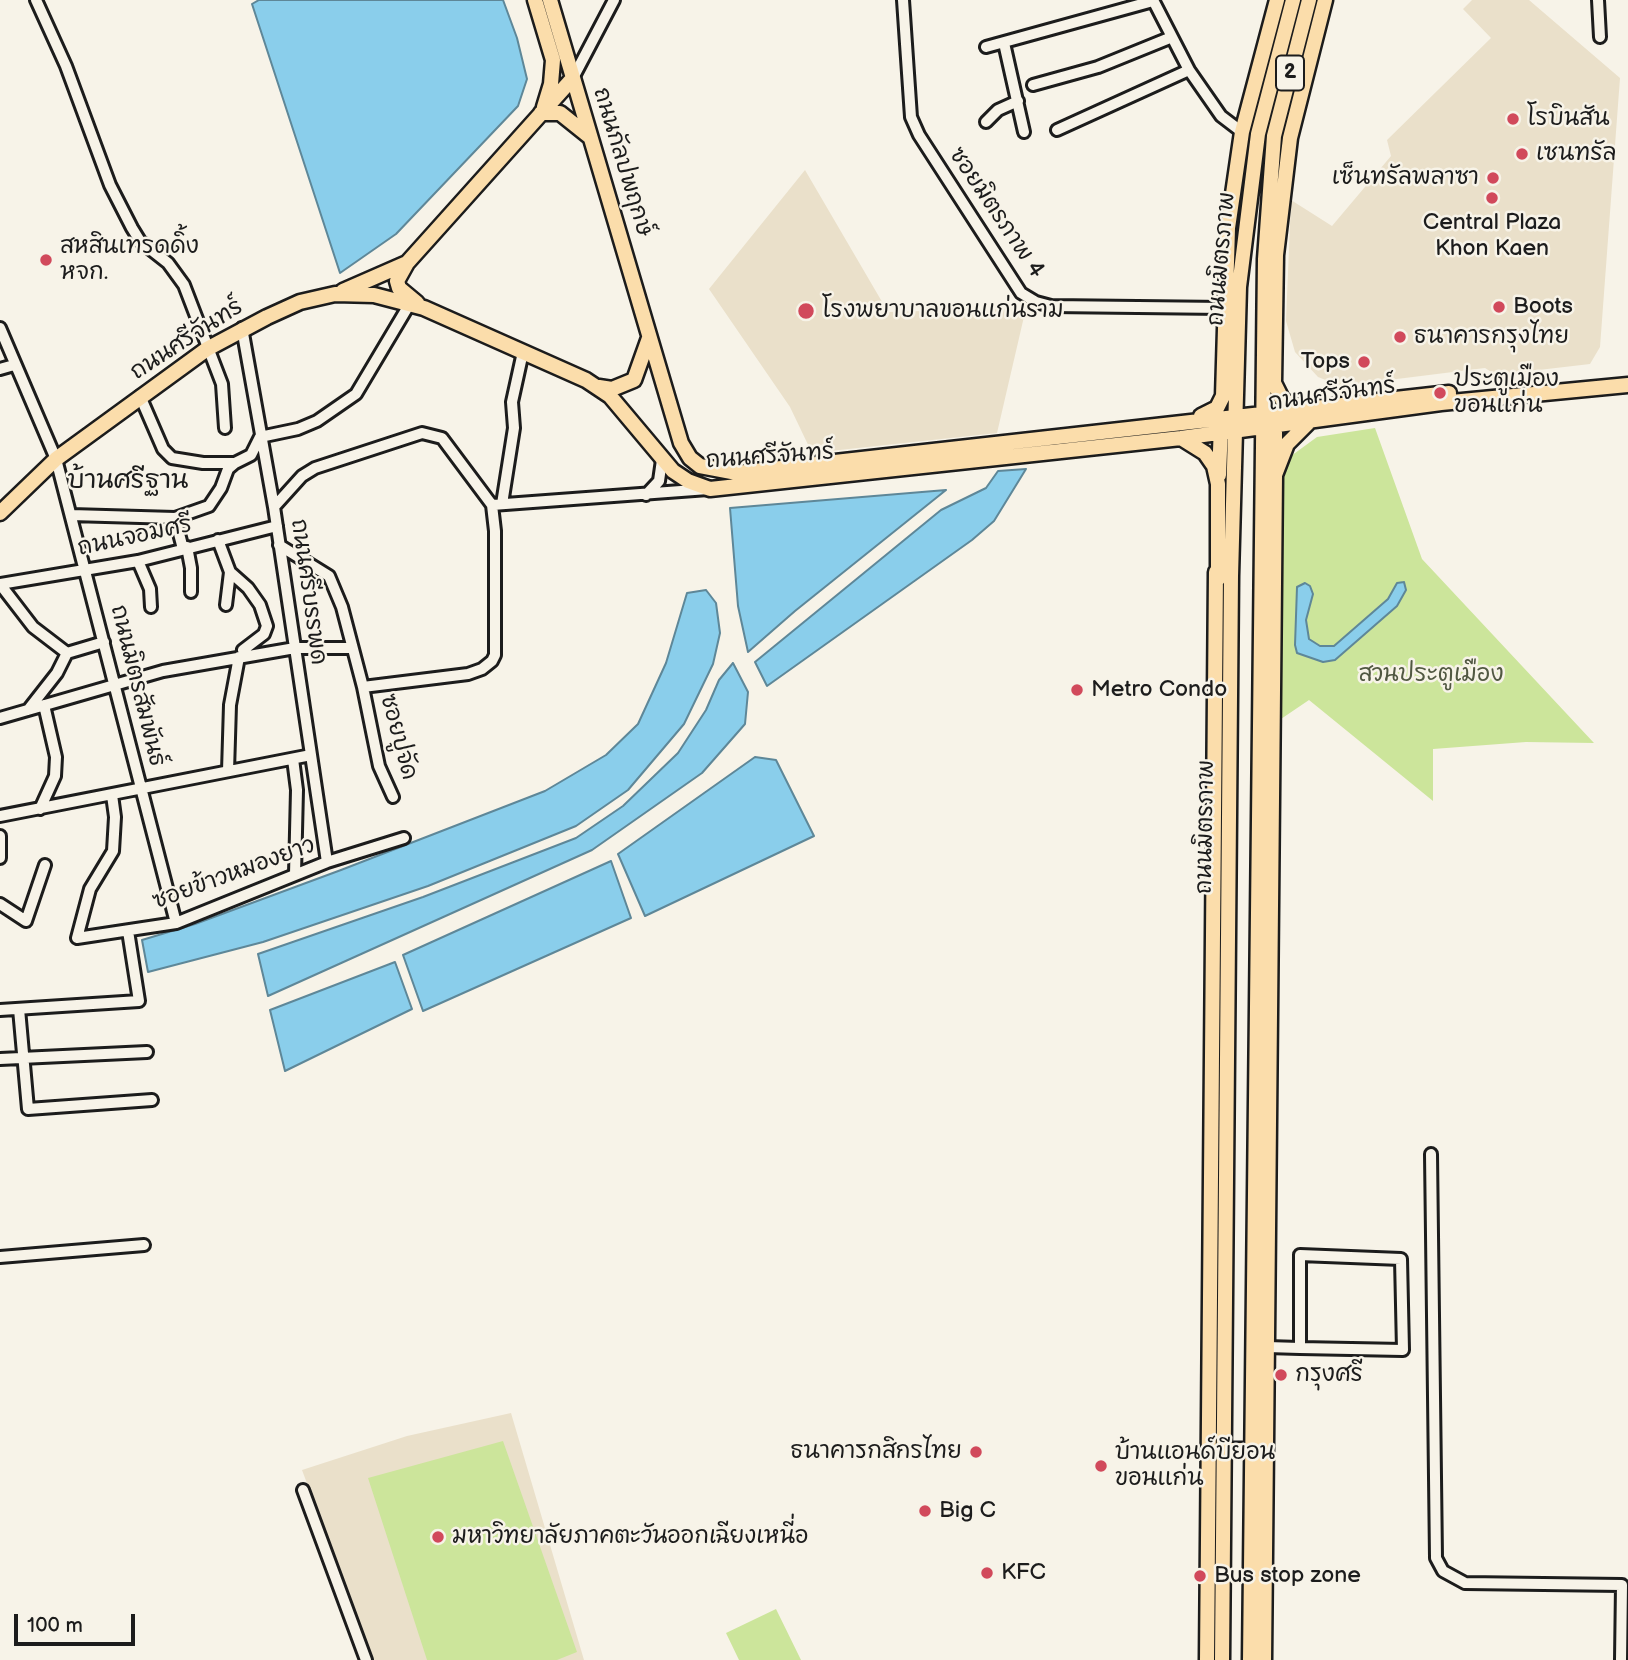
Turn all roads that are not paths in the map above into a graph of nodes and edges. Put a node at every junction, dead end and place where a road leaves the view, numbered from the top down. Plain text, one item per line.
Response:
1 (36, 0) edge
2 (535, 0) edge
3 (550, 0) edge
4 (614, 0) edge
5 (903, 0) edge
6 (1153, 0) edge
7 (1277, 0) edge
8 (1293, 0) edge
9 (1309, 0) edge
10 (1325, 0) edge
11 (1598, 0) edge
12 (1172, 37) junction
13 (1600, 37) dead end
14 (1004, 43) junction
15 (986, 47) dead end
16 (564, 48) junction
17 (588, 51) junction
18 (1189, 70) junction
19 (573, 78) junction
20 (1033, 85) dead end
21 (1018, 101) junction
22 (541, 113) junction
23 (986, 122) dead end
24 (1057, 130) dead end
25 (1024, 132) dead end
26 (1242, 132) junction
27 (591, 138) junction
28 (1228, 228) junction
29 (1266, 232) junction
30 (408, 263) junction
31 (1239, 287) junction
32 (1276, 288) junction
33 (335, 294) junction
34 (417, 306) junction
35 (1224, 308) junction
36 (0, 328) edge
37 (242, 328) junction
38 (650, 337) junction
39 (207, 349) junction
40 (523, 352) junction
41 (14, 365) junction
42 (0, 369) edge
43 (1628, 376) edge
44 (1275, 383) junction
45 (1628, 385) edge
46 (599, 387) junction
47 (140, 396) junction
48 (1223, 397) junction
49 (1310, 414) junction
50 (1269, 420) junction
51 (1182, 421) junction
52 (1227, 424) junction
53 (225, 428) dead end
54 (260, 438) junction
55 (1181, 438) junction
56 (56, 459) junction
57 (662, 460) junction
58 (235, 463) junction
59 (713, 470) joint
60 (1275, 474) junction
61 (1219, 484) junction
62 (710, 489) junction
63 (646, 495) junction
64 (497, 504) junction
65 (274, 507) junction
66 (0, 513) edge
67 (71, 515) junction
68 (176, 518) junction
69 (277, 526) junction
70 (218, 540) junction
71 (279, 545) junction
72 (185, 548) junction
73 (138, 561) junction
74 (86, 570) junction
75 (230, 572) junction
76 (1216, 572) junction
77 (1273, 580) junction
78 (0, 584) edge
79 (191, 592) dead end
80 (226, 605) dead end
81 (151, 607) dead end
82 (1260, 624) junction
83 (1232, 627) junction
84 (104, 642) junction
85 (295, 648) junction
86 (351, 648) junction
87 (67, 653) junction
88 (242, 657) junction
89 (113, 686) junction
90 (363, 687) junction
91 (44, 705) junction
92 (28, 710) junction
93 (0, 718) edge
94 (310, 755) junction
95 (293, 759) junction
96 (228, 771) junction
97 (1229, 788) junction
98 (142, 790) junction
99 (112, 795) junction
100 (393, 797) dead end
101 (40, 809) junction
102 (1214, 809) junction
103 (0, 816) edge
104 (0, 836) edge
105 (404, 838) dead end
106 (0, 859) edge
107 (327, 862) junction
108 (45, 865) dead end
109 (295, 874) junction
110 (1213, 898) junction
111 (1257, 902) junction
112 (0, 904) edge
113 (1228, 920) junction
114 (176, 923) junction
115 (1271, 923) junction
116 (128, 931) junction
117 (19, 1009) junction
118 (1270, 1009) junction
119 (0, 1010) edge
120 (1256, 1028) junction
121 (146, 1052) dead end
122 (23, 1058) junction
123 (0, 1059) edge
124 (152, 1100) dead end
125 (1226, 1139) junction
126 (1431, 1154) dead end
127 (1211, 1162) junction
128 (144, 1245) dead end
129 (1210, 1248) junction
130 (0, 1257) edge
131 (1225, 1271) junction
132 (1267, 1347) junction
133 (1300, 1348) junction
134 (1224, 1450) junction
135 (1252, 1450) junction
136 (303, 1490) dead end
137 (1251, 1565) junction
138 (1265, 1587) junction
139 (1223, 1634) junction
140 (1207, 1656) edge
141 (366, 1660) edge
142 (1222, 1660) edge
143 (1250, 1660) edge
144 (1264, 1660) edge
145 (1621, 1660) edge

1 - 39 street
2 - 22 main road
3 - 16 main road, ถนนกัลปพฤกษ์
4 - 17 street
5 - 35 street, ซอยมิตรภาพ 4
6 - 12 street
6 - 14 street
7 - 26 main road, ถนนมิตรภาพ / 2
8 - 31 main road, ถนนมิตรภาพ / 2
9 - 29 main road, ถนนมิตรภาพ / 2
10 - 32 main road, 2
11 - 13 street
12 - 18 street
12 - 20 street
14 - 15 street
14 - 21 street
16 - 17 street
16 - 19 main road, ถนนกัลปพฤกษ์
17 - 19 street
18 - 24 street
18 - 26 street
19 - 22 main road
19 - 27 main road, ถนนกัลปพฤกษ์
21 - 23 street
21 - 25 street
22 - 27 main road
22 - 30 main road
26 - 28 main road, ถนนมิตรภาพ
27 - 38 main road, ถนนกัลปพฤกษ์
28 - 31 main road
28 - 35 main road, ถนนมิตรภาพ
29 - 32 main road
29 - 50 main road, ถนนมิตรภาพ
30 - 33 main road
30 - 34 main road
31 - 52 main road, ถนนมิตรภาพ
32 - 44 main road
33 - 34 main road, ถนนศรีจันทร์
33 - 37 main road, ถนนศรีจันทร์
34 - 40 main road, ถนนศรีจันทร์
34 - 54 street
35 - 48 main road, ถนนมิตรภาพ
36 - 41 street, ถนนมิตรสัมพันธ์
37 - 39 main road, ถนนศรีจันทร์
37 - 54 street, ถนนศรีบรรพด
38 - 46 main road
38 - 59 main road, ถนนกัลปพฤกษ์
39 - 47 main road, ถนนศรีจันทร์
39 - 53 street
40 - 46 main road, ถนนศรีจันทร์
40 - 64 street
41 - 42 street
41 - 56 street, ถนนมิตรสัมพันธ์
43 - 49 main road, ถนนศรีจันทร์
44 - 49 main road
44 - 50 main road
45 - 49 main road, ถนนศรีจันทร์
46 - 57 main road, ถนนศรีจันทร์
47 - 56 main road, ถนนศรีจันทร์
47 - 58 street
48 - 51 main road
48 - 52 main road, ถนนมิตรภาพ
49 - 50 main road, ถนนศรีจันทร์
49 - 60 main road
50 - 52 main road, ถนนศรีจันทร์
50 - 60 main road
50 - 82 main road, ถนนมิตรภาพ
51 - 52 main road, ถนนศรีจันทร์
51 - 59 main road, ถนนศรีจันทร์
52 - 55 main road, ถนนศรีจันทร์
52 - 61 main road, ถนนมิตรภาพ
52 - 83 main road, ถนนมิตรภาพ
54 - 58 street
54 - 65 street, ถนนศรีบรรพด
55 - 61 main road
55 - 62 main road, ถนนศรีจันทร์
56 - 66 main road, ถนนศรีจันทร์
56 - 67 street, ถนนมิตรสัมพันธ์
57 - 62 main road, ถนนศรีจันทร์
57 - 63 street
58 - 68 street
60 - 77 main road
61 - 76 main road, ถนนมิตรภาพ
62 - 63 street
63 - 64 street
64 - 65 street
64 - 90 street
65 - 69 street, ถนนศรีบรรพด
67 - 68 street
67 - 74 street, ถนนมิตรสัมพันธ์
68 - 72 street
69 - 70 street, ถนนจอมศรี
69 - 71 street, ถนนศรีบรรพด
70 - 72 street, ถนนจอมศรี
70 - 75 street
71 - 85 street, ถนนศรีบรรพด
71 - 86 street, ซอยปูจัด
72 - 73 street, ถนนจอมศรี
72 - 79 street
73 - 74 street, ถนนจอมศรี
73 - 81 street
74 - 78 street, ถนนจอมศรี
74 - 84 street, ถนนมิตรสัมพันธ์
75 - 80 street
75 - 88 street
76 - 83 main road
76 - 102 main road, ถนนมิตรภาพ
77 - 82 main road
77 - 115 main road
78 - 87 street
82 - 111 main road, ถนนมิตรภาพ
83 - 97 main road, ถนนมิตรภาพ
84 - 87 street
84 - 89 street, ถนนมิตรสัมพันธ์
85 - 86 street
85 - 88 street
85 - 94 street, ถนนศรีบรรพด
86 - 90 street, ซอยปูจัด
87 - 92 street
88 - 89 street
88 - 96 street
89 - 91 street
89 - 98 street, ถนนมิตรสัมพันธ์
90 - 100 street, ซอยปูจัด
91 - 92 street
91 - 101 street
92 - 93 street
94 - 95 street
94 - 107 street, ถนนศรีบรรพด
95 - 96 street
95 - 109 street
96 - 98 street
97 - 102 main road
97 - 113 main road, ถนนมิตรภาพ
98 - 99 street
98 - 114 street, ถนนมิตรสัมพันธ์
99 - 101 street
99 - 116 street, ซอยข้าวหมองยาว
101 - 103 street
102 - 110 main road, ถนนมิตรภาพ
104 - 106 street
105 - 107 street, ซอยข้าวหมองยาว
107 - 109 street, ซอยข้าวหมองยาว
108 - 112 street
109 - 114 street, ซอยข้าวหมองยาว
110 - 113 main road
110 - 127 main road, ถนนมิตรภาพ
111 - 115 main road
111 - 120 main road, ถนนมิตรภาพ
113 - 125 main road, ถนนมิตรภาพ
114 - 116 street, ซอยข้าวหมองยาว
115 - 118 main road
116 - 117 street
117 - 119 street
117 - 122 street
118 - 120 main road
118 - 132 main road
120 - 135 main road, ถนนมิตรภาพ
121 - 122 street
122 - 123 street
122 - 124 street
125 - 127 main road
125 - 131 main road, ถนนมิตรภาพ
126 - 145 street
127 - 129 main road, ถนนมิตรภาพ
128 - 130 street
129 - 131 main road
129 - 140 main road, ถนนมิตรภาพ
131 - 134 main road, ถนนมิตรภาพ
132 - 133 street
132 - 138 main road
133 - 133 street
134 - 135 main road
134 - 139 main road, ถนนมิตรภาพ
135 - 137 main road, ถนนมิตรภาพ
136 - 141 street
137 - 138 main road
137 - 143 main road, ถนนมิตรภาพ
138 - 144 main road
139 - 140 main road
139 - 142 main road, ถนนมิตรภาพ

